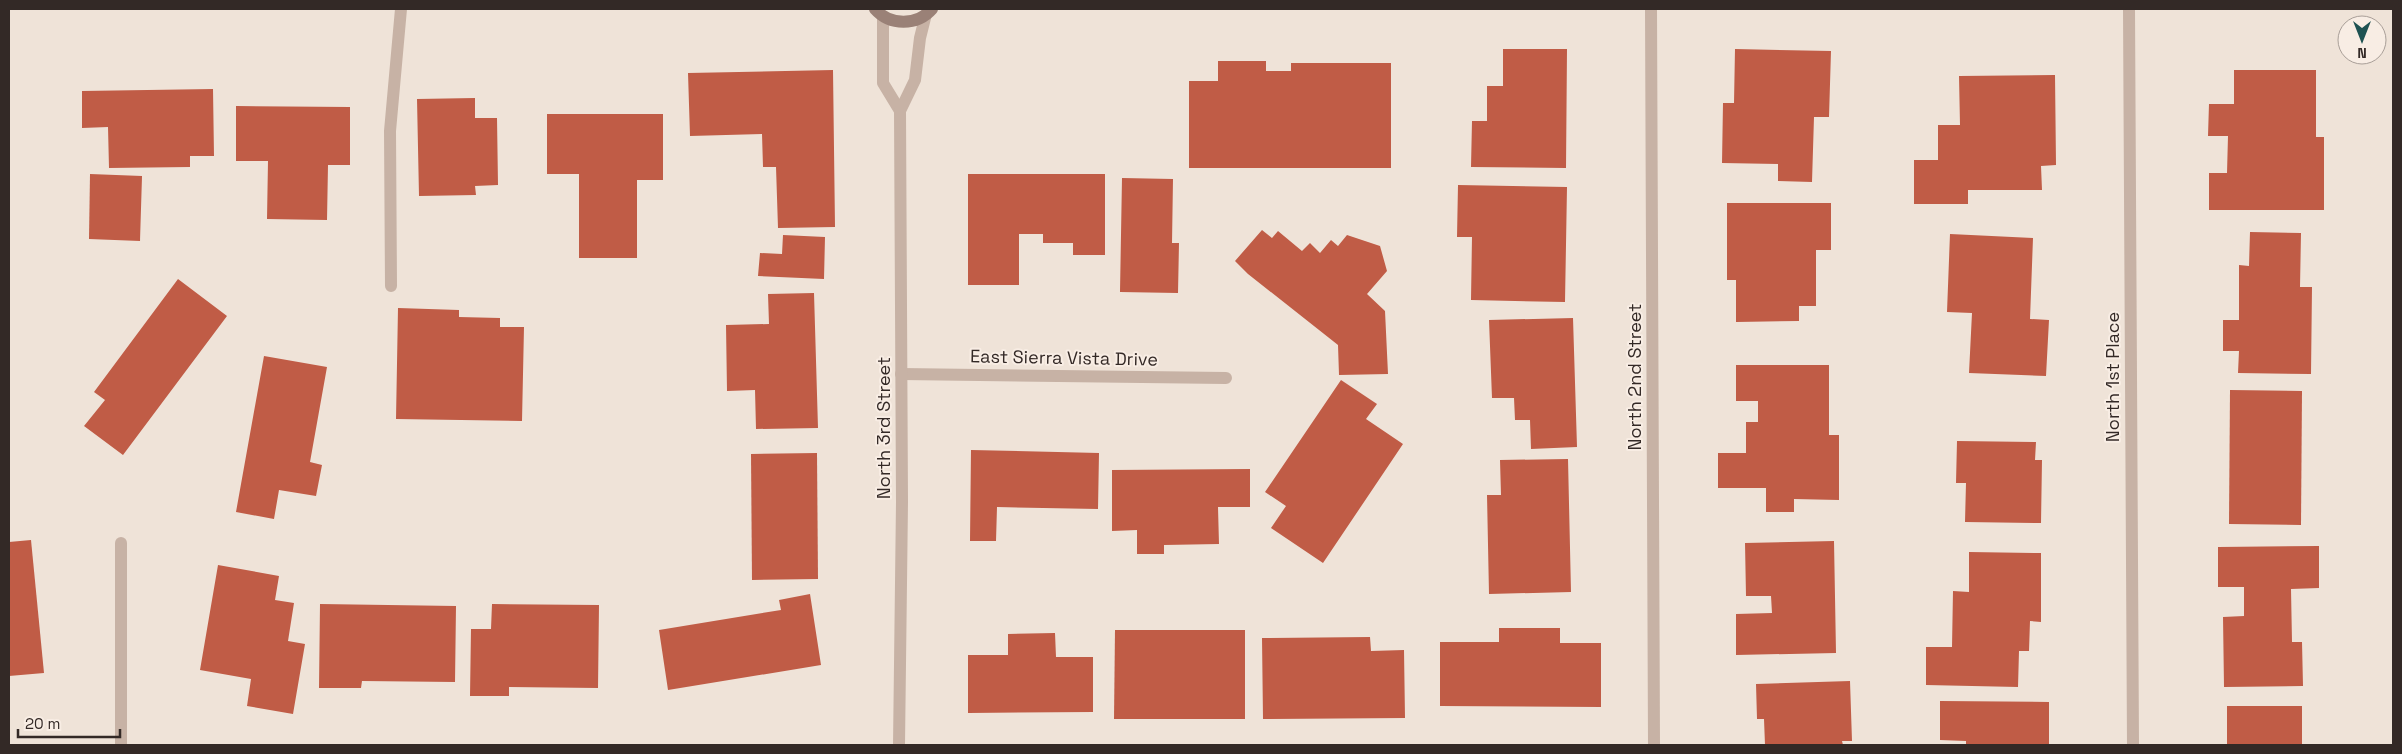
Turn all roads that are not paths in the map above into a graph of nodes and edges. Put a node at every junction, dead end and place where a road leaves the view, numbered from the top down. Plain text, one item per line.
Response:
1 (401, 9) edge
2 (1651, 9) edge
3 (2129, 9) edge
4 (879, 12) edge
5 (929, 12) edge
6 (900, 111) junction
7 (391, 286) dead end
8 (901, 374) junction
9 (1226, 378) dead end
10 (121, 543) dead end
11 (121, 745) edge
12 (899, 745) edge
13 (1654, 745) edge
14 (2133, 745) edge

1 - 7 street
2 - 13 street, North 2nd Street
3 - 14 street, North 1st Place
4 - 5 street
4 - 6 street
5 - 6 street, North 3rd Street
6 - 8 street, North 3rd Street
8 - 9 street, East Sierra Vista Drive
8 - 12 street, North 3rd Street
10 - 11 street

